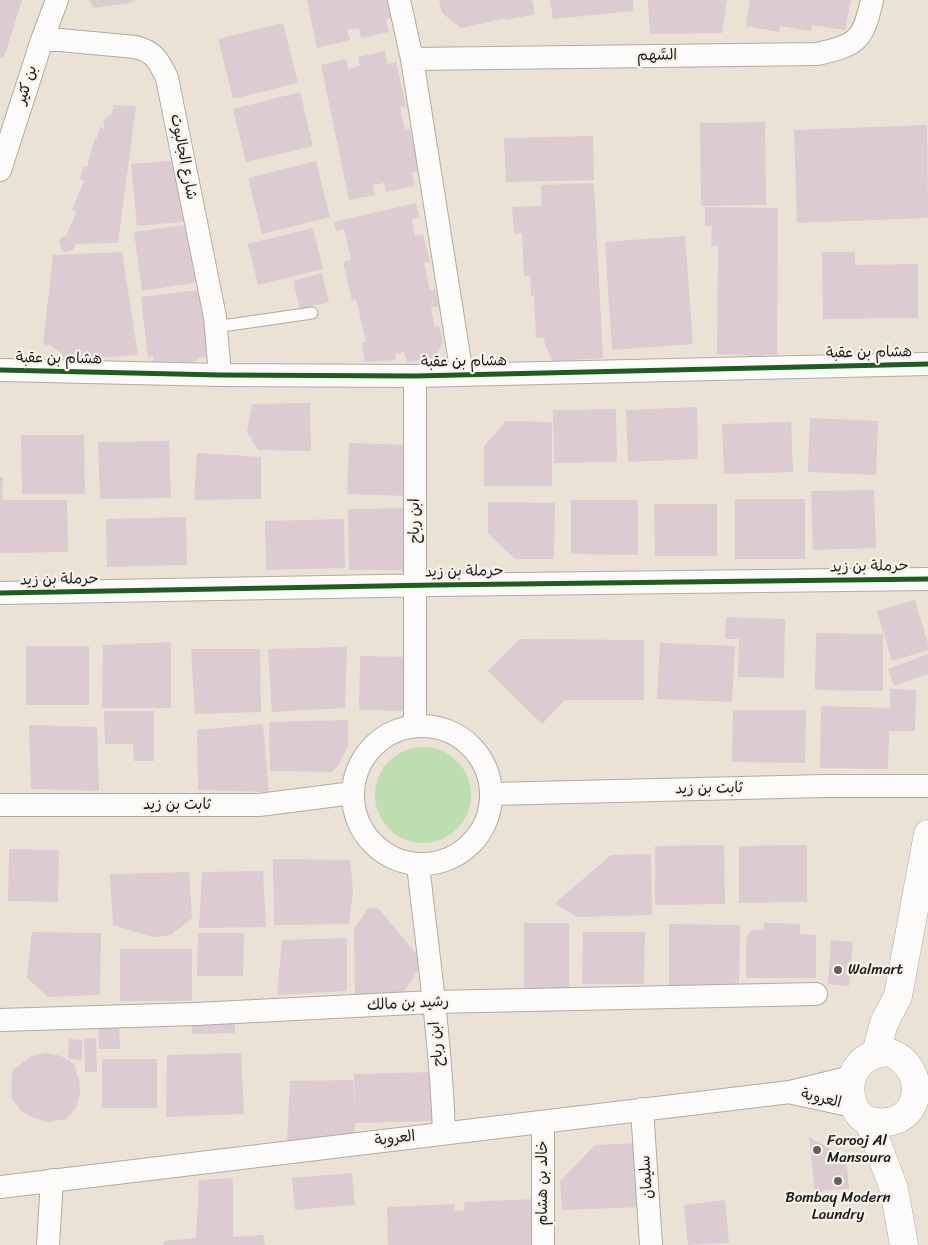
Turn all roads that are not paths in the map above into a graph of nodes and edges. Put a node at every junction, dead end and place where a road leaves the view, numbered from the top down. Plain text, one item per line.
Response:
1 (57, 0) edge
2 (399, 0) edge
3 (872, 0) edge
4 (42, 40) junction
5 (412, 59) junction
6 (0, 170) edge
7 (312, 313) dead end
8 (216, 327) junction
9 (928, 364) edge
10 (0, 370) edge
11 (220, 374) junction
12 (462, 375) junction
13 (415, 376) junction
14 (928, 579) edge
15 (415, 585) junction
16 (0, 593) edge
17 (415, 726) junction
18 (928, 786) edge
19 (353, 793) junction
20 (491, 794) junction
21 (0, 805) edge
22 (928, 834) edge
23 (418, 865) junction
24 (816, 994) dead end
25 (433, 1002) junction
26 (0, 1020) edge
27 (887, 1053) junction
28 (852, 1077) junction
29 (924, 1084) edge
30 (790, 1092) junction
31 (642, 1110) junction
32 (861, 1114) junction
33 (901, 1119) junction
34 (543, 1122) junction
35 (444, 1133) junction
36 (52, 1180) junction
37 (0, 1187) edge
38 (894, 1189) junction
39 (48, 1245) edge
40 (543, 1245) edge
41 (651, 1245) edge
42 (904, 1245) edge

1 - 4 street, بن كثير
2 - 5 street
3 - 5 street, السَّهم
4 - 6 street, بن كثير
4 - 8 street, شارع الجالبوت
5 - 12 street
7 - 8 lane
8 - 11 street, شارع الجالبوت
9 - 12 street, هشام بن عقبة
10 - 11 street, هشام بن عقبة
11 - 13 street, هشام بن عقبة
12 - 13 street, هشام بن عقبة
13 - 15 street, ابن رباح
14 - 15 street, حرملة بن زيد
15 - 16 street, حرملة بن زيد
15 - 17 street, ابن رباح
17 - 19 street
17 - 20 street
18 - 20 street, ثابت بن زيد
19 - 21 street, ثابت بن زيد
19 - 23 street
20 - 23 street
22 - 27 main road
23 - 25 street, ابن رباح
24 - 25 street, رشيد بن مالك
25 - 26 street, رشيد بن مالك
25 - 35 street, ابن رباح
27 - 28 main road
27 - 29 main road
28 - 30 street, العروبة
28 - 32 main road
29 - 33 main road
30 - 31 street, العروبة
30 - 32 street, العروبة
31 - 34 street, العروبة
31 - 41 street, سليمان
32 - 33 main road
32 - 38 main road
33 - 38 main road
34 - 35 street, العروبة
34 - 40 street, خالد بن هشام
35 - 36 street, العروبة
36 - 37 street, العروبة
36 - 39 street
38 - 42 main road

